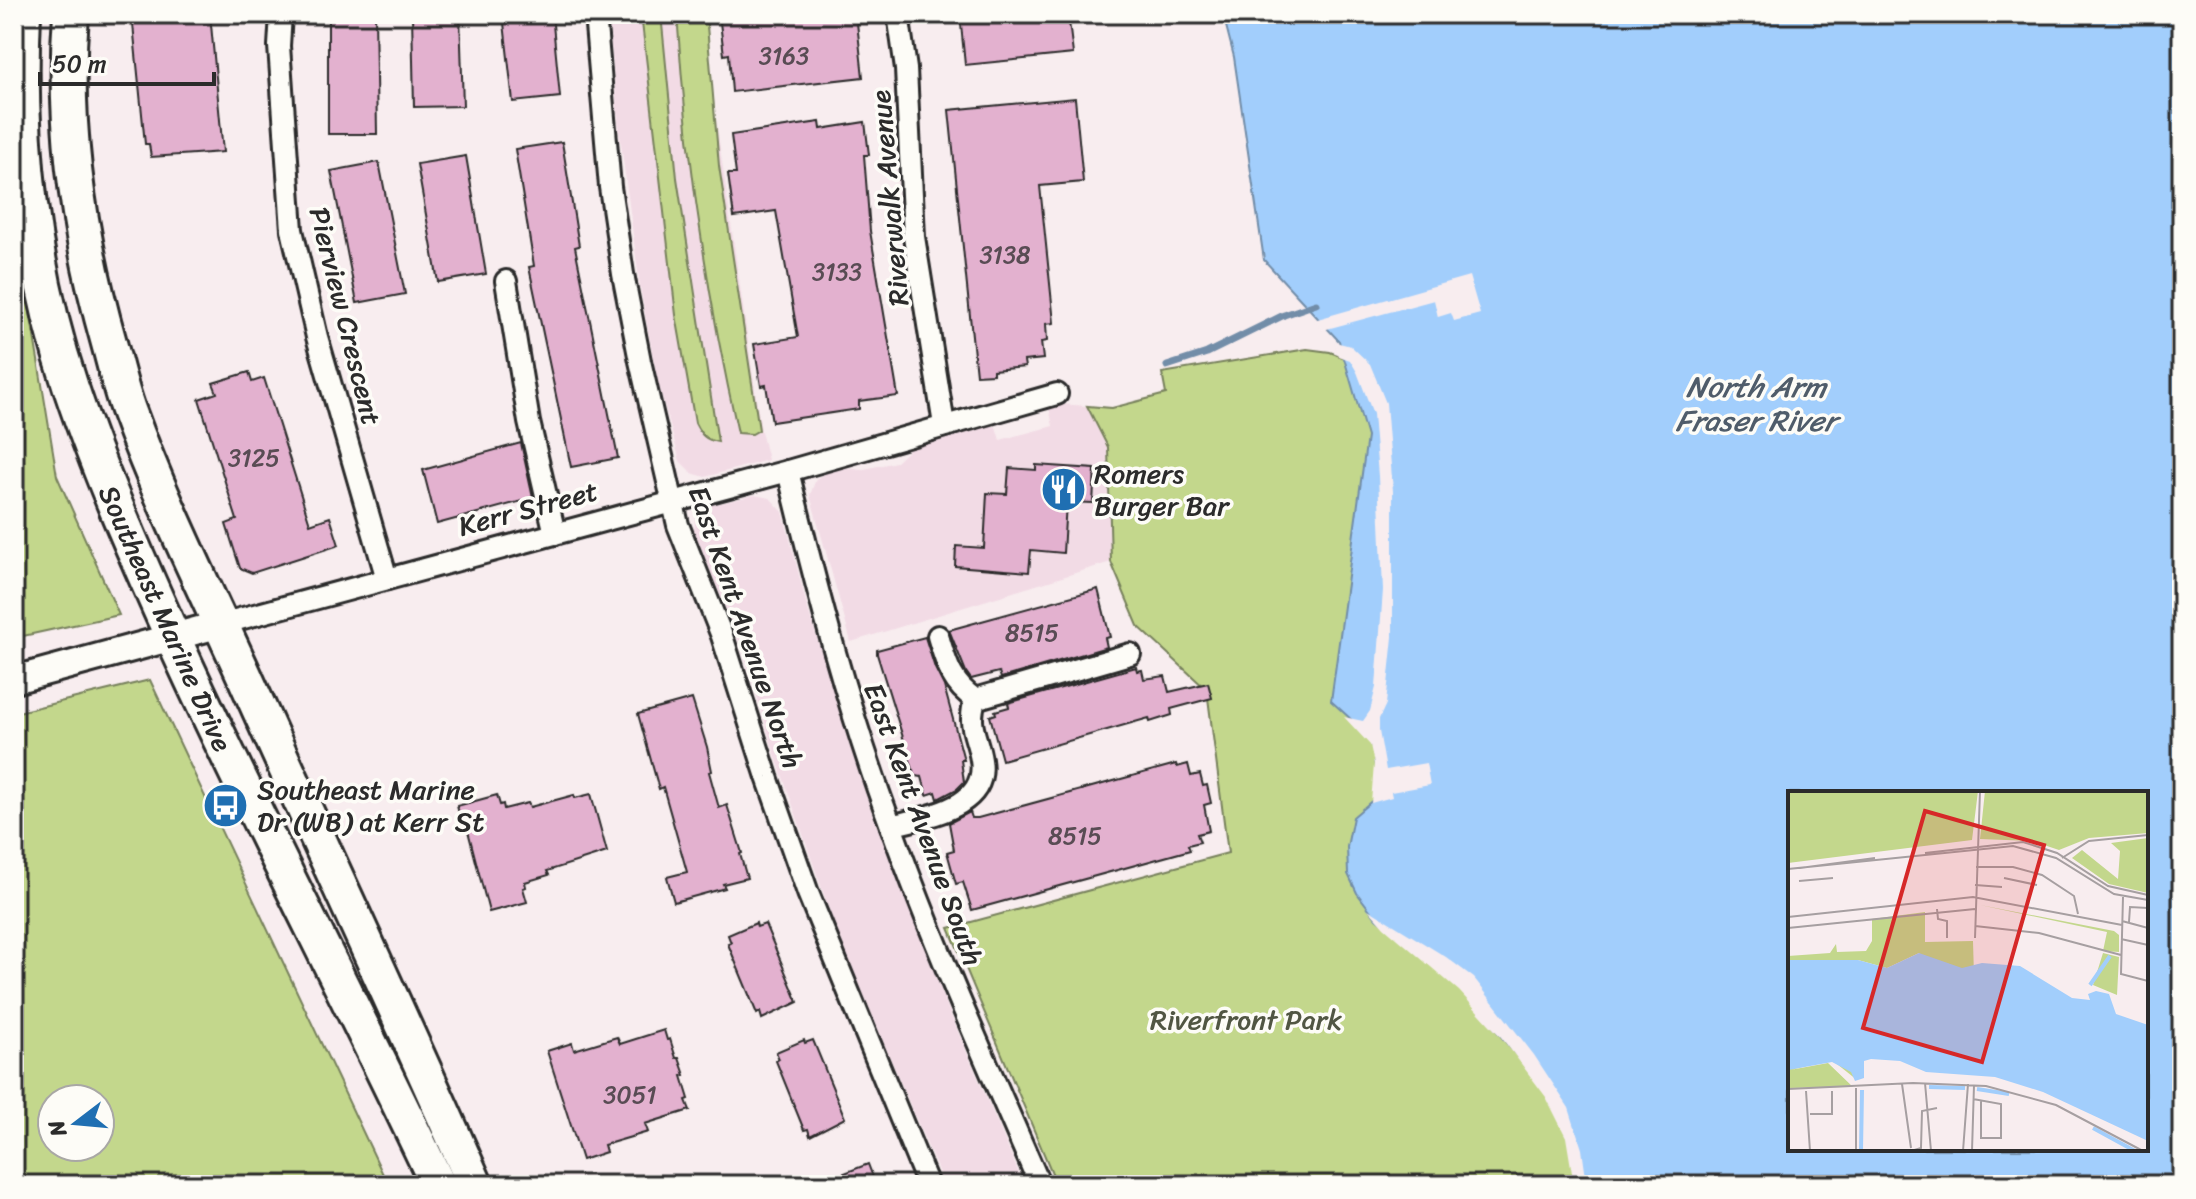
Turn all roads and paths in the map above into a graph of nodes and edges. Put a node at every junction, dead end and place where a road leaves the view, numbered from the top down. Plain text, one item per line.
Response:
1 (23, 14) edge
2 (71, 14) edge
3 (281, 14) edge
4 (595, 14) edge
5 (898, 14) edge
6 (506, 281) dead end
7 (1057, 394) dead end
8 (944, 425) junction
9 (788, 471) junction
10 (672, 502) junction
11 (555, 534) junction
12 (387, 579) junction
13 (221, 624) junction
14 (938, 636) dead end
15 (173, 637) junction
16 (1130, 654) dead end
17 (14, 680) edge
18 (975, 699) junction
19 (891, 826) junction
20 (438, 1185) edge
21 (475, 1185) edge
22 (928, 1185) edge
23 (1040, 1185) edge

1 - 15 main road, Southeast Marine Drive
2 - 13 main road, Southeast Marine Drive
3 - 12 street, Pierview Crescent
4 - 10 street, East Kent Avenue North
5 - 8 street, Riverwalk Avenue
6 - 11 street
7 - 8 street, Kerr Street
8 - 9 street, Kerr Street
9 - 10 street, Kerr Street
9 - 19 street, East Kent Avenue South
10 - 11 street, Kerr Street
10 - 22 street, East Kent Avenue North
11 - 12 street, Kerr Street
12 - 13 street, Kerr Street
13 - 15 street, Kerr Street
13 - 21 main road, Southeast Marine Drive
14 - 18 street
15 - 17 street, Kerr Street
15 - 20 main road, Southeast Marine Drive
16 - 18 street
18 - 19 street
19 - 23 street, East Kent Avenue South

